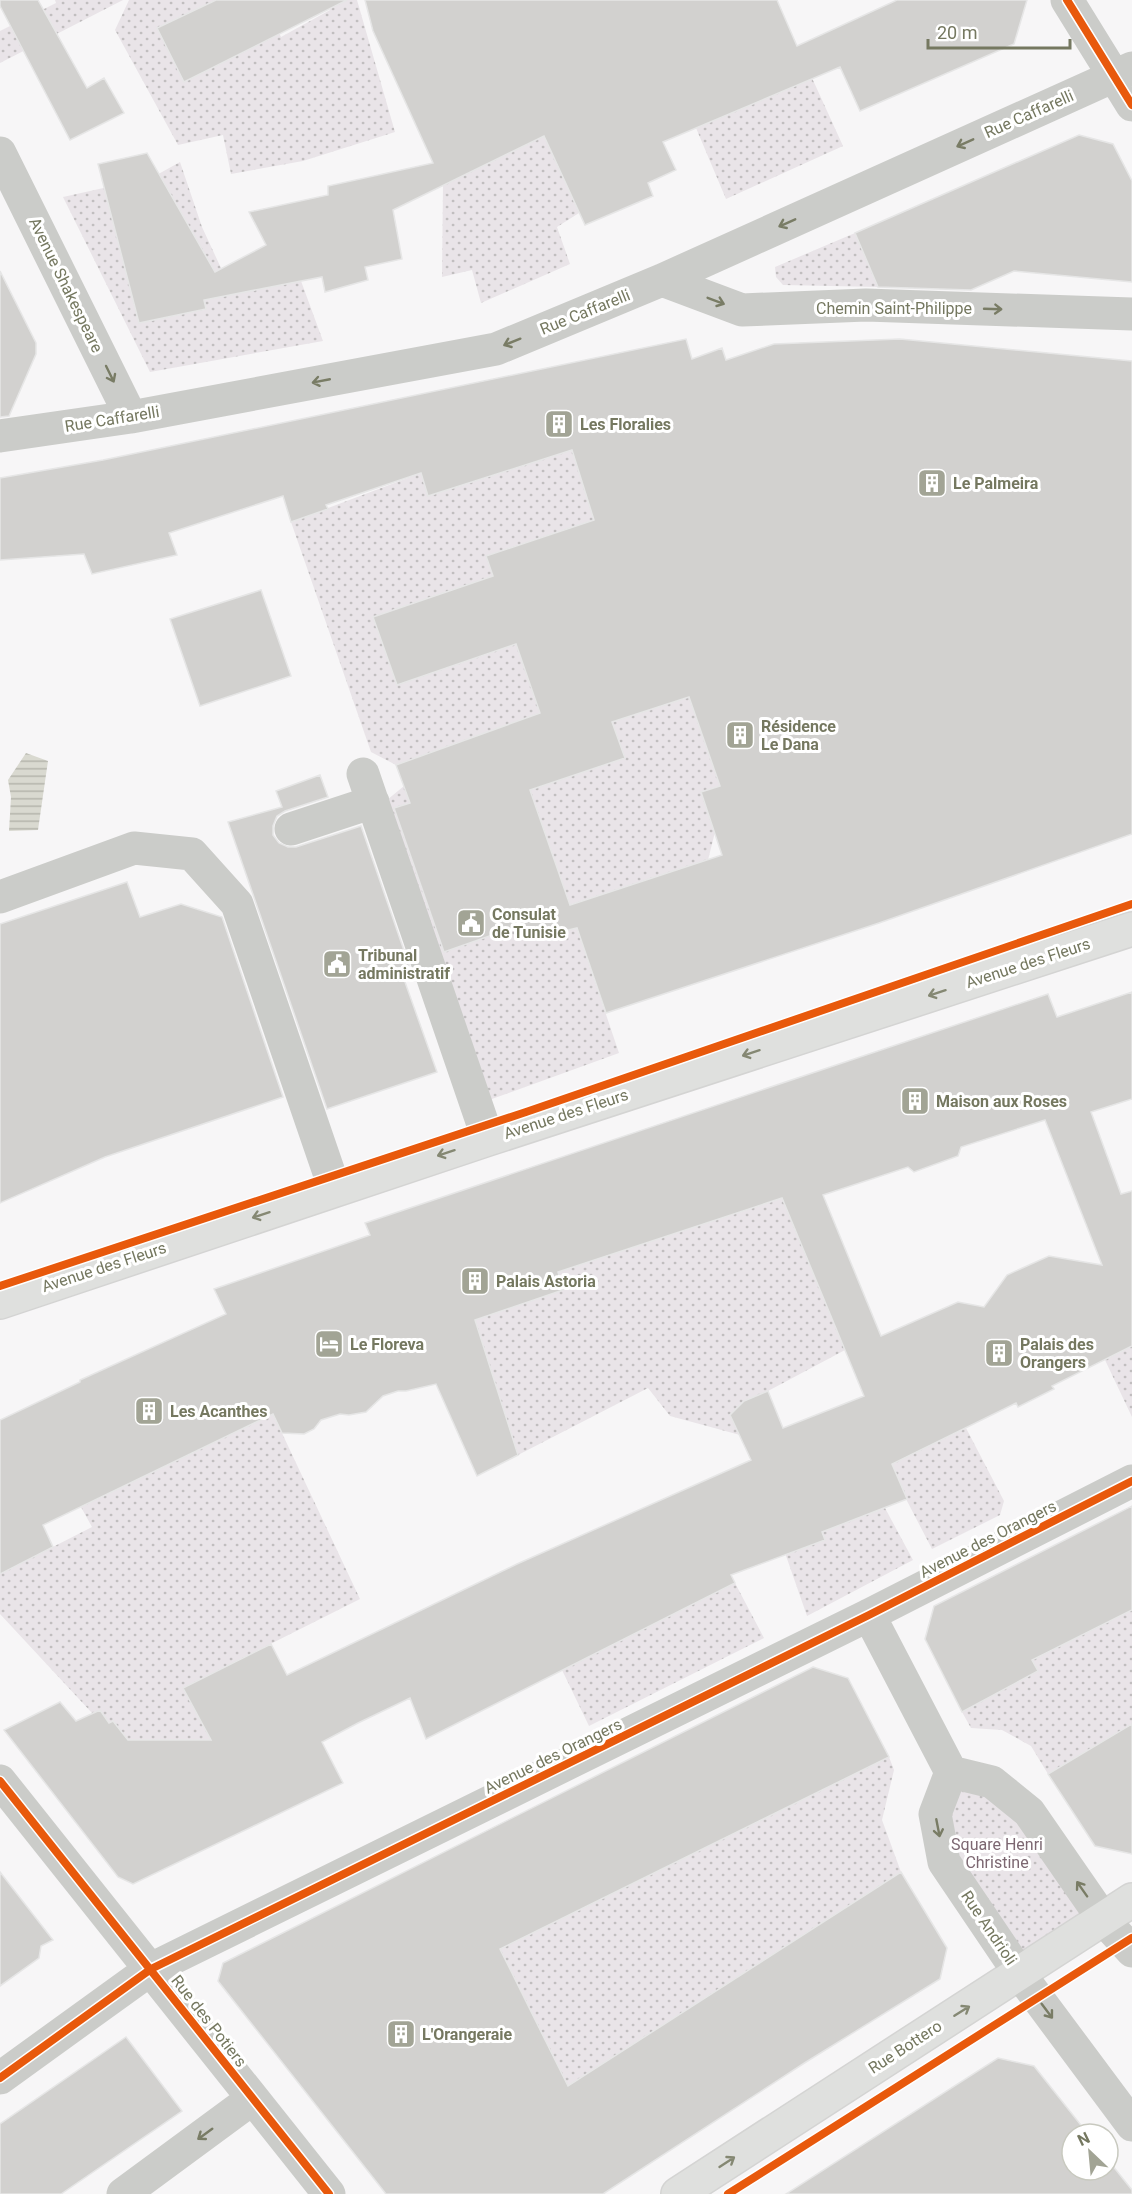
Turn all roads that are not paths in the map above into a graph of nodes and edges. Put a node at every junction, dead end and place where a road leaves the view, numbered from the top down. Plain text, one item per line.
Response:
1 (1067, 0) edge
2 (1123, 71) edge
3 (1132, 105) edge
4 (0, 153) edge
5 (662, 280) junction
6 (1132, 314) edge
7 (131, 417) junction
8 (0, 436) edge
9 (291, 829) dead end
10 (0, 897) edge
11 (1132, 929) edge
12 (488, 1139) junction
13 (335, 1190) junction
14 (0, 1302) edge
15 (1132, 1481) edge
16 (869, 1615) junction
17 (951, 1772) junction
18 (0, 1781) edge
19 (1132, 1900) edge
20 (1103, 1919) junction
21 (1132, 1951) edge
22 (151, 1969) junction
23 (1019, 1973) junction
24 (0, 2078) edge
25 (252, 2099) junction
26 (1132, 2125) edge
27 (123, 2194) edge
28 (329, 2194) edge
29 (678, 2194) edge

1 - 2 street
2 - 3 street
2 -> 5 street, Rue Caffarelli
4 -> 7 street, Avenue Shakespeare
5 -> 6 street, Chemin Saint-Philippe
5 -> 7 street, Rue Caffarelli
7 - 8 street, Rue Caffarelli
9 - 12 street
10 - 13 street
11 -> 12 main road, Avenue des Fleurs
12 -> 13 main road, Avenue des Fleurs
13 -> 14 main road, Avenue des Fleurs
15 - 16 street, Avenue des Orangers
16 - 17 street
16 - 22 street, Avenue des Orangers
20 -> 17 street
17 -> 23 street, Rue Andrioli
18 - 22 street, Rue des Potiers
19 - 20 main road, Rue Bottero
20 - 21 street
20 - 23 main road, Rue Bottero
22 - 24 street, Avenue des Orangers
22 - 25 street, Rue des Potiers
23 -> 26 street, Rue Andrioli
29 -> 23 main road, Rue Bottero
25 -> 27 street
25 - 28 street, Rue des Potiers

